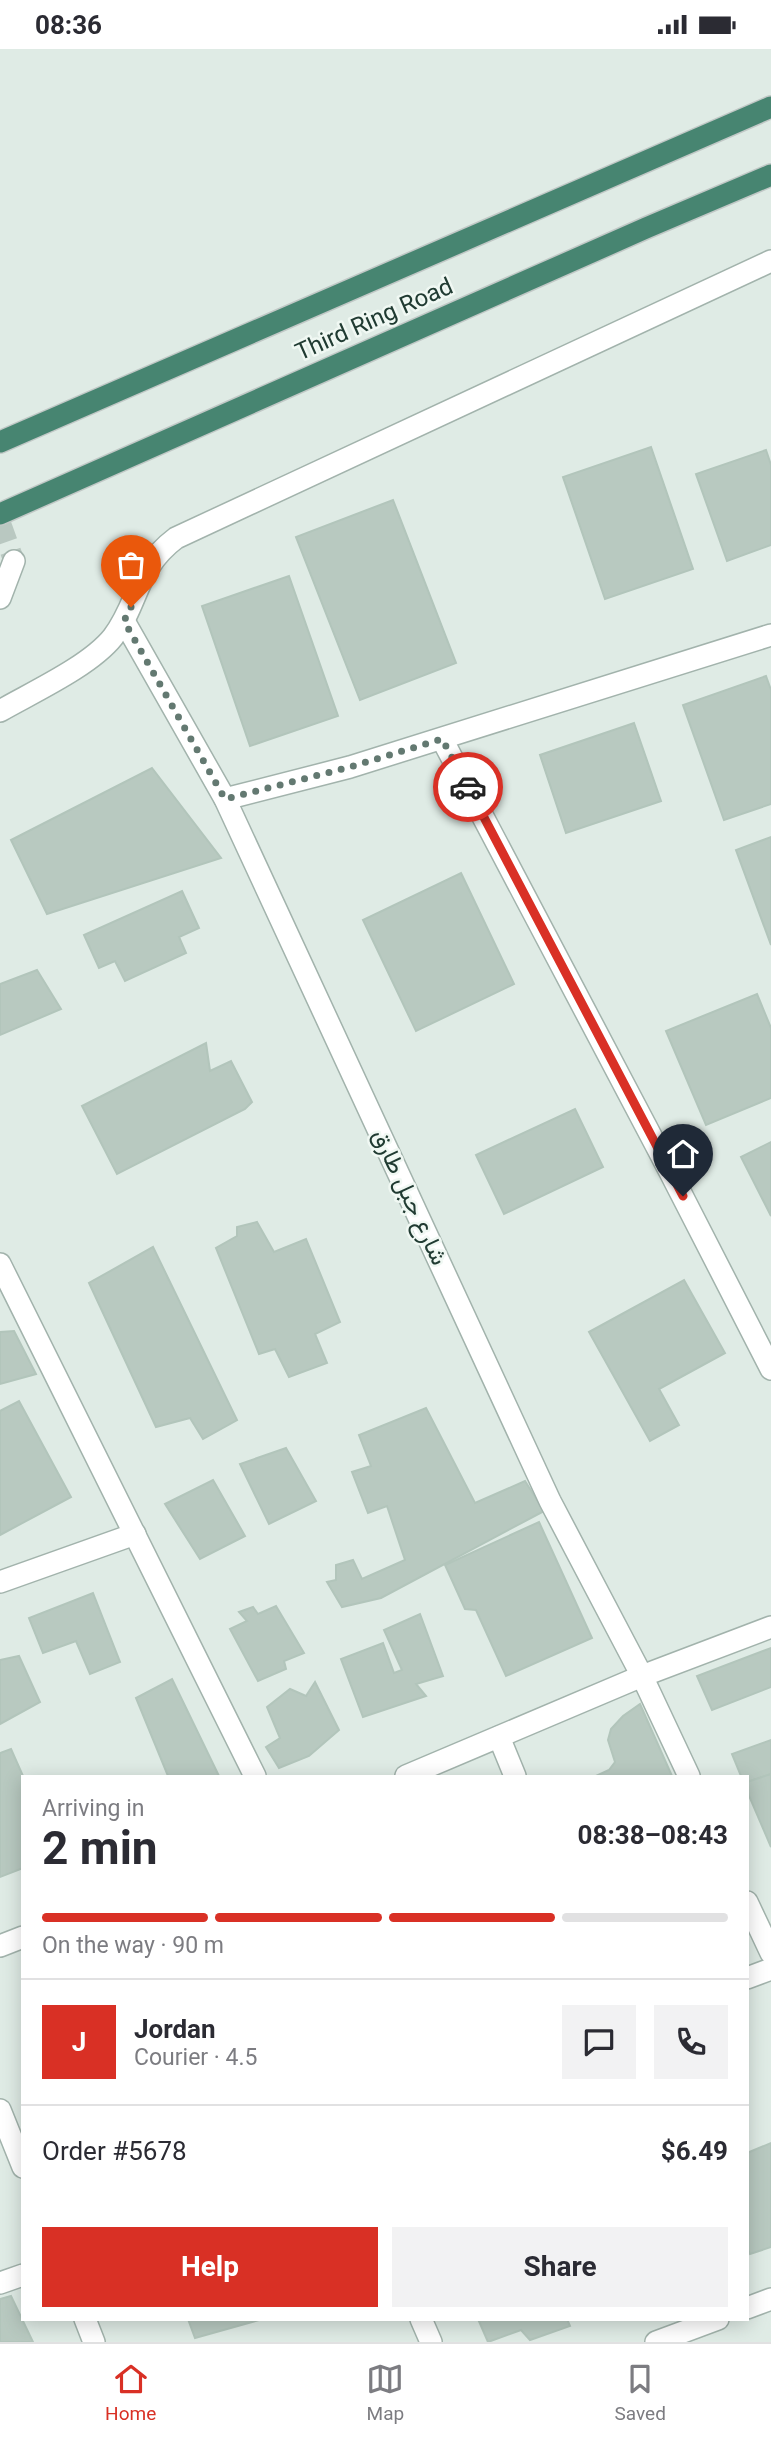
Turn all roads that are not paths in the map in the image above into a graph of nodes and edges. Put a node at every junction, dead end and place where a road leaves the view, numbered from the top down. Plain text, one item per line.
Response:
1 (771, 107) edge
2 (771, 175) edge
3 (771, 261) edge
4 (0, 442) edge
5 (0, 514) edge
6 (14, 561) tunnel mouth
7 (0, 598) edge
8 (124, 621) junction
9 (771, 635) edge
10 (0, 711) edge
11 (442, 739) junction
12 (225, 799) junction
13 (0, 1264) edge
14 (771, 1369) edge
15 (135, 1534) junction
16 (0, 1582) edge
17 (771, 1627) edge
18 (642, 1677) junction
19 (499, 1737) junction
20 (255, 1775) edge
21 (409, 1775) edge
22 (515, 1775) edge
23 (688, 1775) edge
24 (749, 1906) edge
25 (21, 1938) edge
26 (0, 1946) edge
27 (771, 1953) edge
28 (771, 1969) edge
29 (749, 1977) edge
30 (0, 2110) edge
31 (21, 2162) edge
32 (21, 2276) edge
33 (0, 2283) edge
34 (771, 2298) edge
35 (749, 2307) edge
36 (86, 2321) edge
37 (422, 2321) edge
38 (713, 2321) edge
39 (94, 2342) edge
40 (431, 2342) edge
41 (656, 2342) edge

1 - 4 highway, Third Ring Road
2 - 5 highway, Third Ring Road
3 - 8 street
6 - 7 street
8 - 10 street
8 - 12 street, شارع جبل طارق
9 - 11 street
11 - 12 street
11 - 14 street
12 - 18 street, شارع جبل طارق
13 - 15 street
15 - 16 street
15 - 20 street
17 - 18 street
18 - 19 street
18 - 23 street, شارع جبل طارق
19 - 21 street
19 - 22 street
24 - 27 street
25 - 26 street
28 - 29 street
30 - 31 street
32 - 33 street
34 - 35 street
36 - 39 street
37 - 40 street
38 - 41 street

